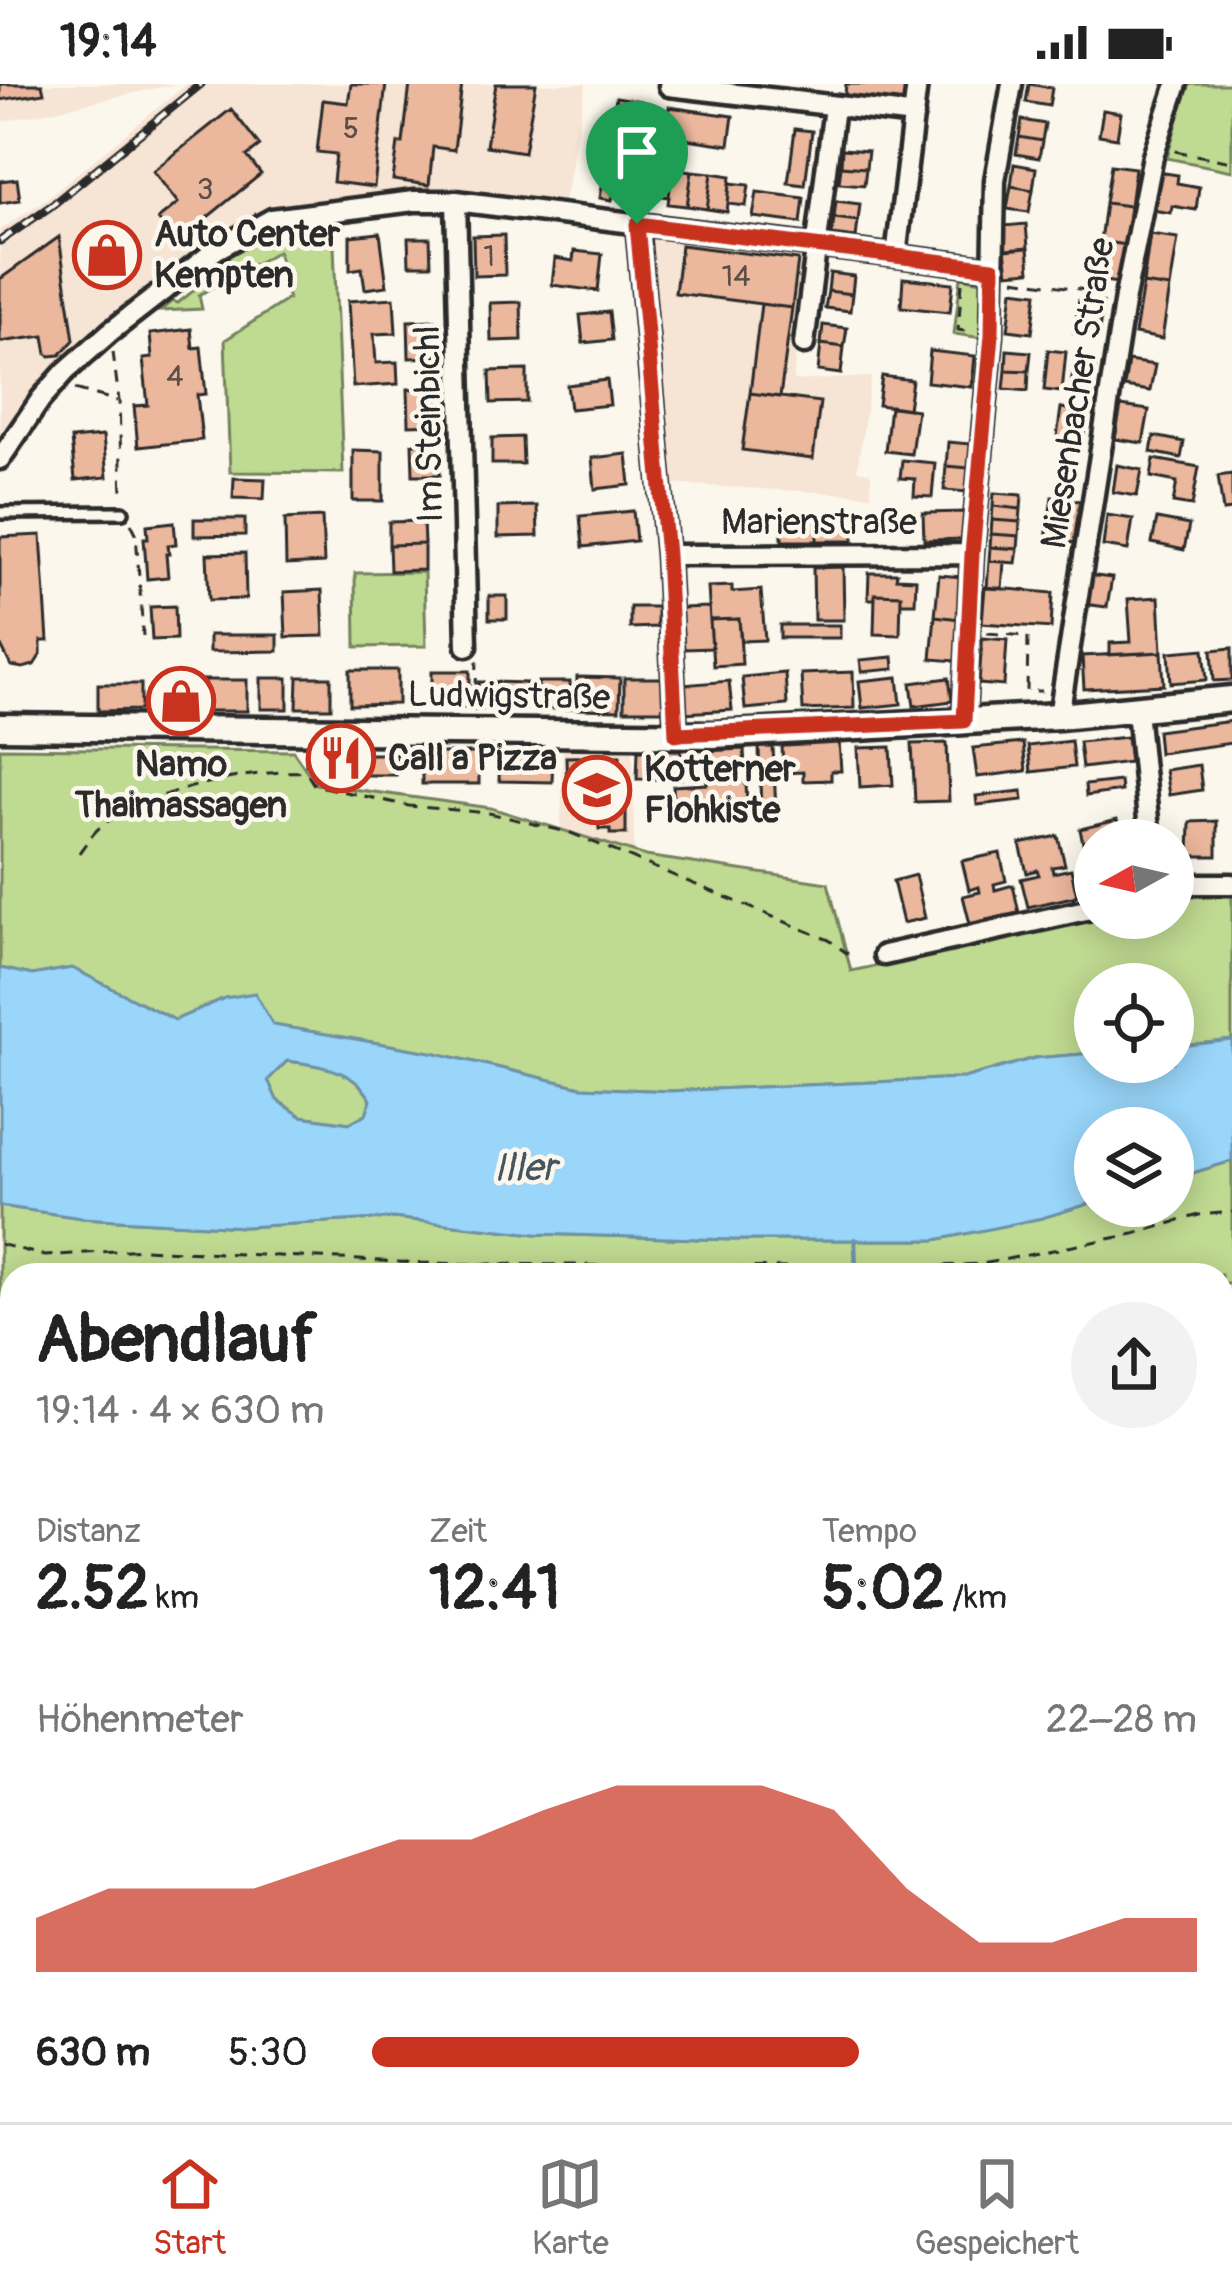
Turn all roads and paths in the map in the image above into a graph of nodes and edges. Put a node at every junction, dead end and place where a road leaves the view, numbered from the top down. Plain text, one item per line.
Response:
1 (917, 84) edge
2 (1012, 84) edge
3 (1177, 84) edge
4 (669, 86) edge
5 (834, 107) junction
6 (914, 115) junction
7 (1156, 147) junction
8 (1232, 162) edge
9 (456, 202) junction
10 (637, 224) junction
11 (815, 244) junction
12 (896, 256) junction
13 (963, 264) junction
14 (994, 273) junction
15 (1125, 297) junction
16 (110, 332) junction
17 (992, 335) junction
18 (805, 344) dead end
19 (54, 383) junction
20 (119, 401) junction
21 (0, 459) edge
22 (0, 512) edge
23 (123, 512) junction
24 (972, 554) junction
25 (667, 555) junction
26 (968, 631) junction
27 (143, 637) dead end
28 (472, 653) joint
29 (1232, 699) edge
30 (1061, 703) junction
31 (1137, 710) junction
32 (964, 721) junction
33 (0, 727) edge
34 (307, 730) junction
35 (475, 731) junction
36 (676, 734) junction
37 (306, 772) junction
38 (1148, 819) edge
39 (79, 853) dead end
40 (1194, 884) edge
41 (1232, 884) edge
42 (1074, 913) edge
43 (848, 954) dead end
44 (884, 956) dead end
45 (1232, 1212) edge
46 (0, 1244) edge
47 (418, 1263) edge
48 (987, 1263) edge

1 - 6 street
2 - 14 street
3 - 7 street, Miesenbacher Straße
4 - 5 street
5 - 6 street
5 - 11 street
6 - 12 street
7 - 8 path
7 - 15 street, Miesenbacher Straße
9 - 10 street
9 - 16 street
9 - 28 street, Im Steinbichl
10 - 11 street
10 - 25 street
11 - 12 street
11 - 18 street
12 - 13 street
13 - 14 street
13 - 17 path
14 - 15 path
14 - 17 street
15 - 30 street, Miesenbacher Straße
16 - 19 street
16 - 20 path
17 - 24 street
19 - 20 path
19 - 21 street
20 - 23 path
22 - 23 lane
23 - 27 path
24 - 25 street, Marienstraße
24 - 26 street
25 - 36 street
26 - 30 path
26 - 32 street
28 - 35 path
29 - 31 street, Ludwigstraße
30 - 31 street, Ludwigstraße
30 - 32 street, Ludwigstraße
31 - 38 street
32 - 36 street, Ludwigstraße
33 - 34 street, Ludwigstraße
34 - 35 street, Ludwigstraße
34 - 37 path
35 - 36 street, Ludwigstraße
37 - 39 path
37 - 43 path
40 - 41 street
42 - 44 street
45 - 48 path
46 - 47 path

